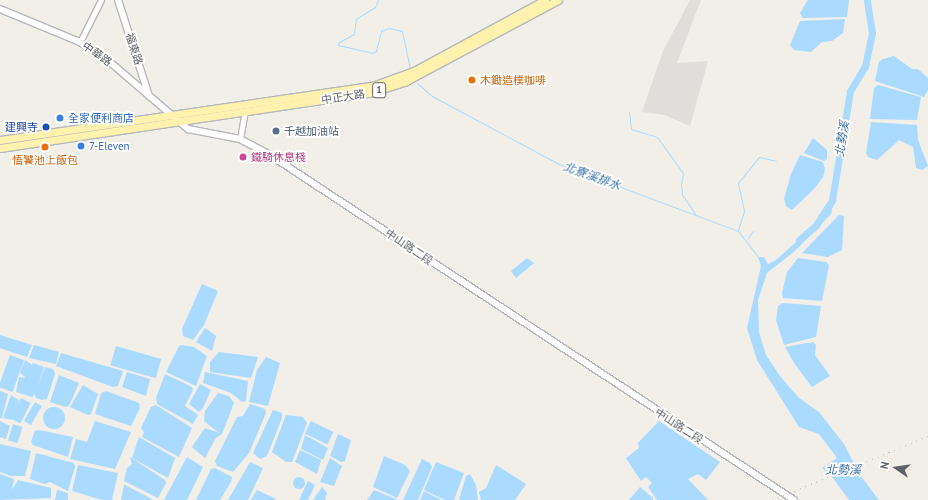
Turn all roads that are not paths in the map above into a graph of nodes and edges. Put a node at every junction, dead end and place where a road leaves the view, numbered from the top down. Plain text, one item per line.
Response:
1 (101, 0) edge
2 (118, 0) edge
3 (545, 0) edge
4 (558, 0) edge
5 (0, 10) edge
6 (80, 42) junction
7 (150, 97) junction
8 (246, 112) junction
9 (174, 116) junction
10 (180, 122) junction
11 (240, 139) junction
12 (0, 140) edge
13 (0, 148) edge
14 (794, 500) edge

1 - 6 street
2 - 7 street, 福東路
3 - 9 main road, 中正大路 / 1
4 - 8 main road, 中正大路 / 1
5 - 6 street, 中華路
6 - 7 street, 中華路
7 - 9 street, 中華路
8 - 10 main road, 中正大路 / 1
8 - 11 street
9 - 10 street, 中華路
9 - 12 main road, 1
10 - 11 street, 中山路二段
10 - 13 main road, 1
11 - 14 street, 中山路二段

